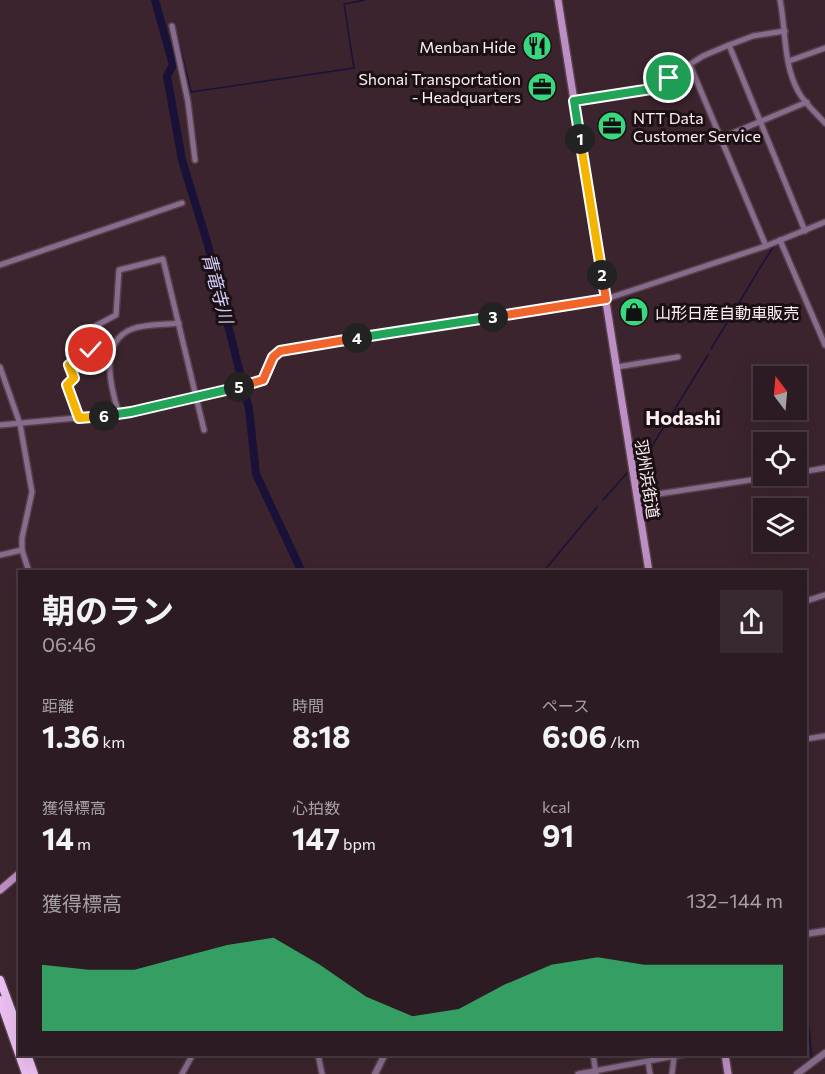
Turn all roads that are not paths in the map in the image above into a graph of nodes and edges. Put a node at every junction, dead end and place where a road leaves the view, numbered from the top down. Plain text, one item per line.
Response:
1 (558, 0) edge
2 (780, 0) edge
3 (172, 26) dead end
4 (785, 31) junction
5 (729, 45) junction
6 (825, 48) edge
7 (789, 61) junction
8 (690, 65) junction
9 (574, 101) junction
10 (807, 102) junction
11 (760, 122) junction
12 (825, 123) edge
13 (721, 138) junction
14 (195, 160) dead end
15 (182, 202) dead end
16 (825, 222) edge
17 (805, 231) junction
18 (781, 242) junction
19 (766, 246) junction
20 (0, 265) edge
21 (606, 299) junction
22 (179, 323) junction
23 (825, 326) edge
24 (818, 329) junction
25 (825, 345) edge
26 (678, 357) dead end
27 (0, 367) edge
28 (617, 367) junction
29 (196, 396) junction
30 (119, 414) junction
31 (79, 418) junction
32 (20, 424) junction
33 (0, 425) edge
34 (204, 430) dead end
35 (825, 468) edge
36 (807, 470) edge
37 (753, 480) edge
38 (638, 497) junction
39 (22, 550) junction
40 (0, 555) edge
41 (28, 570) edge
42 (648, 570) edge
43 (825, 595) edge
44 (807, 601) edge
45 (825, 736) edge
46 (807, 739) edge
47 (18, 875) edge
48 (0, 890) edge
49 (825, 931) edge
50 (807, 934) edge
51 (0, 980) edge
52 (0, 1000) edge
53 (18, 1029) edge
54 (18, 1051) edge
55 (825, 1053) edge
56 (20, 1056) edge
57 (28, 1056) edge
58 (192, 1056) edge
59 (318, 1056) edge
60 (384, 1056) edge
61 (593, 1056) edge
62 (678, 1056) edge
63 (725, 1056) edge
64 (674, 1057) junction
65 (648, 1061) junction
66 (596, 1073) edge
67 (26, 1074) edge
68 (34, 1074) edge
69 (182, 1074) edge
70 (322, 1074) edge
71 (375, 1074) edge
72 (578, 1074) edge
73 (650, 1074) edge
74 (672, 1074) edge
75 (728, 1074) edge
76 (797, 1074) edge

1 - 9 main road, 羽州浜街道
2 - 4 street
3 - 14 street
4 - 5 street
4 - 7 street
5 - 8 street
5 - 11 street
6 - 7 street
7 - 10 street
8 - 9 street
8 - 13 street
9 - 21 main road, 羽州浜街道
10 - 11 street
10 - 12 street
11 - 13 street
11 - 17 street
13 - 19 street
15 - 20 street
16 - 17 street
17 - 18 street
18 - 19 street
18 - 24 street
19 - 21 street
21 - 28 main road, 羽州浜街道
21 - 29 street
22 - 29 street
22 - 30 street
22 - 31 street
23 - 24 street
24 - 25 street
26 - 28 street
27 - 32 street
28 - 38 main road, 羽州浜街道
29 - 30 street
29 - 34 street
30 - 31 street
31 - 32 street
32 - 33 street
32 - 39 street
35 - 36 street
37 - 38 street
38 - 42 main road, 羽州浜街道
39 - 40 street
39 - 41 street
43 - 44 street
45 - 46 street
47 - 48 main road
49 - 50 street
51 - 53 highway
52 - 54 highway
55 - 76 street
56 - 67 highway
57 - 68 highway
58 - 69 street
59 - 70 street
60 - 71 street
61 - 66 street
62 - 64 street
63 - 75 main road
64 - 65 street
64 - 74 street
65 - 66 street
65 - 73 street
66 - 72 street

